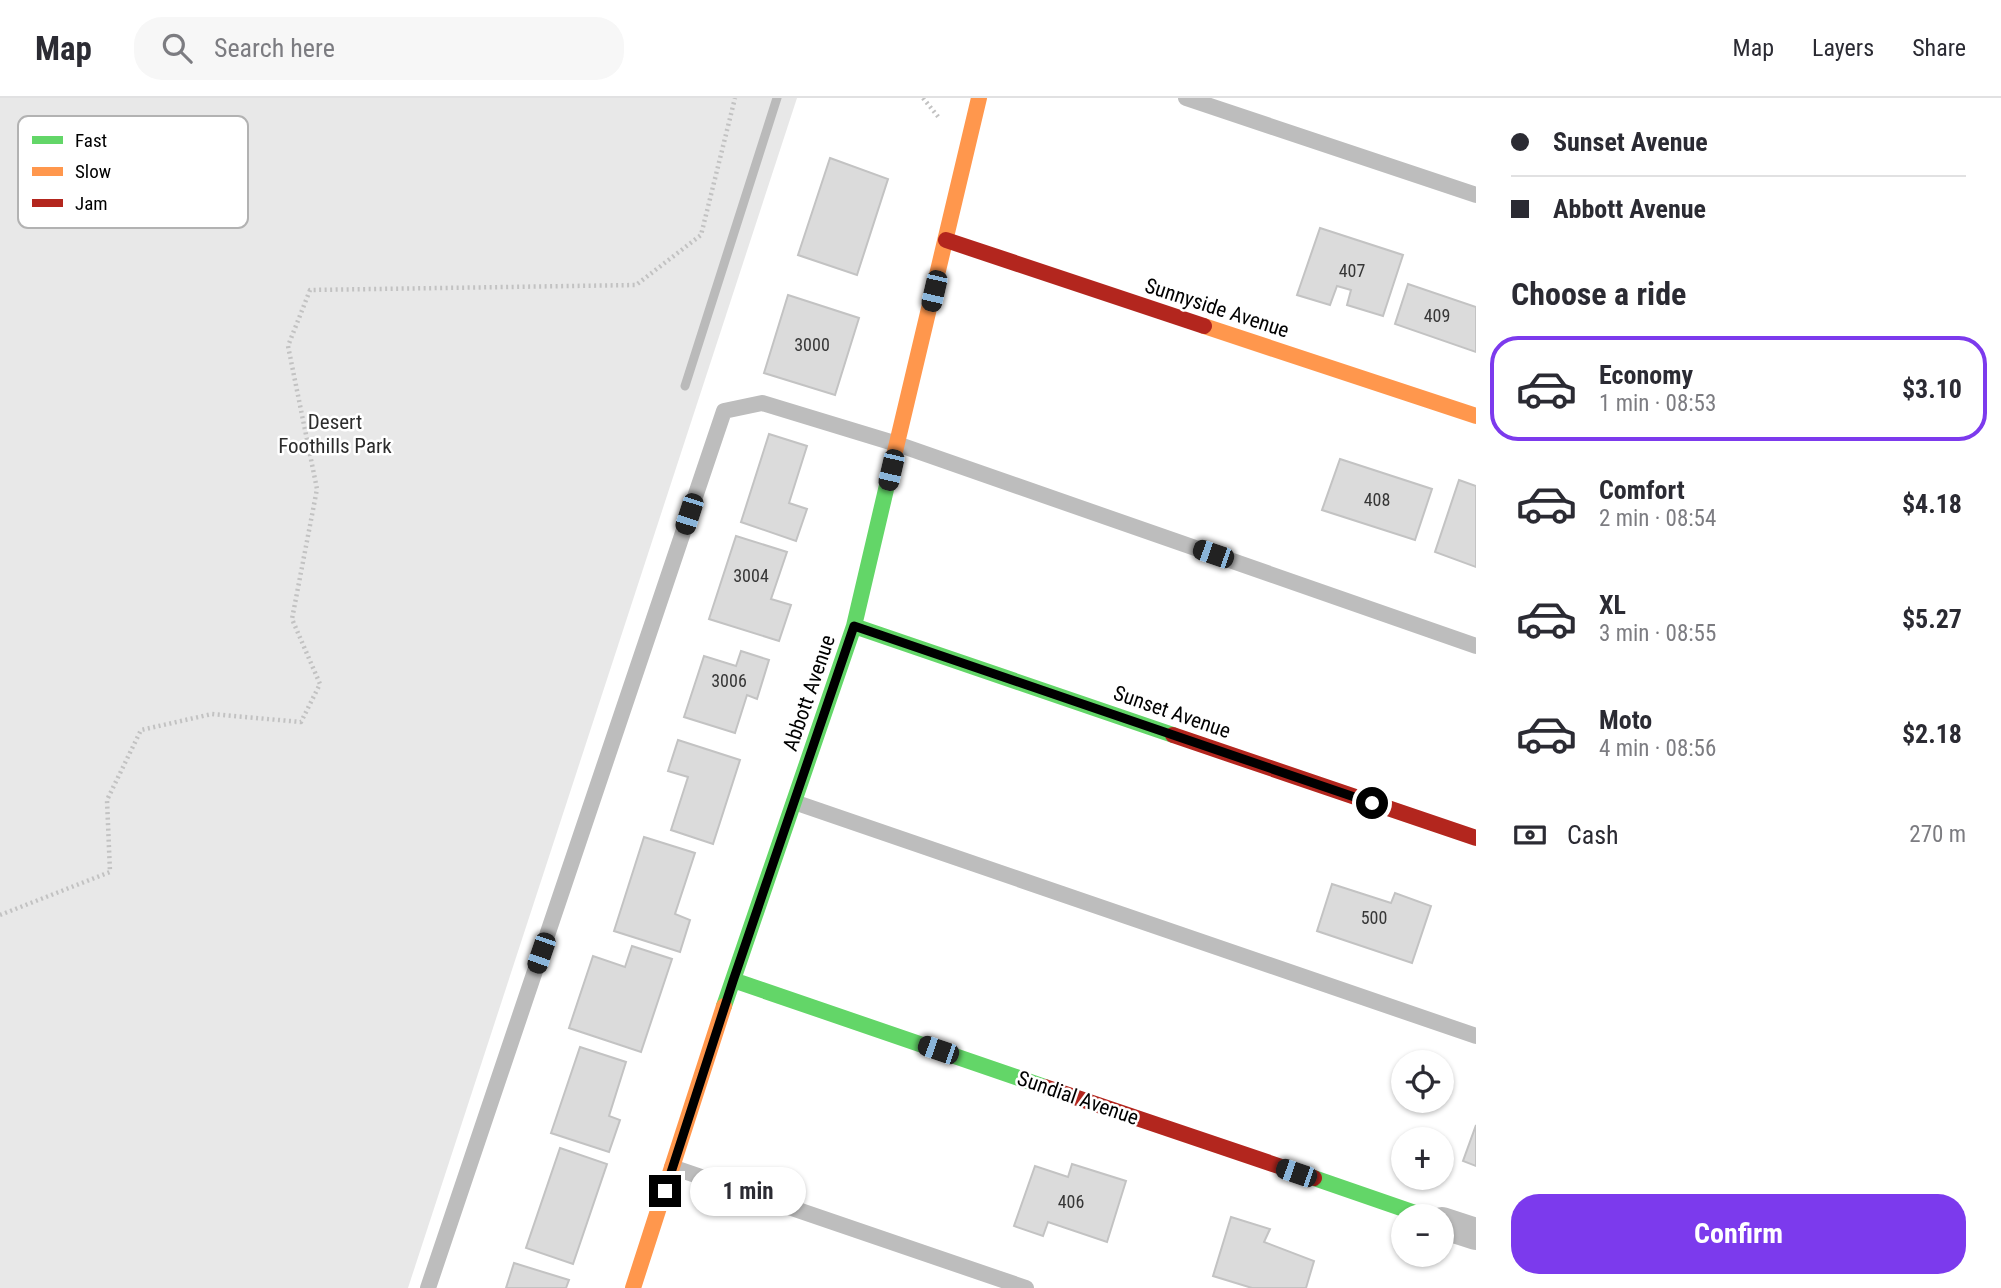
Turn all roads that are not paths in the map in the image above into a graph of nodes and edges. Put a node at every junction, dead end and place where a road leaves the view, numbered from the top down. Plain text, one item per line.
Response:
1 (979, 98) edge
2 (1186, 98) edge
3 (1476, 195) edge
4 (946, 240) junction
5 (1476, 416) edge
6 (897, 444) junction
7 (854, 626) junction
8 (1476, 646) edge
9 (794, 802) junction
10 (1476, 838) edge
11 (733, 981) junction
12 (1476, 1036) edge
13 (673, 1167) junction
14 (1391, 1205) edge
15 (1454, 1227) edge
16 (1476, 1234) edge
17 (428, 1288) edge
18 (633, 1288) edge
19 (1026, 1288) edge

1 - 4 street, Abbott Avenue
2 - 3 lane
4 - 5 street, Sunnyside Avenue
4 - 6 street, Abbott Avenue
6 - 7 street, Abbott Avenue
6 - 8 lane
6 - 17 lane
7 - 9 street, Abbott Avenue
7 - 10 street, Sunset Avenue
9 - 11 street, Abbott Avenue
9 - 12 lane
11 - 13 street, Abbott Avenue
11 - 14 street, Sundial Avenue
13 - 18 street, Abbott Avenue
13 - 19 lane
15 - 16 street

